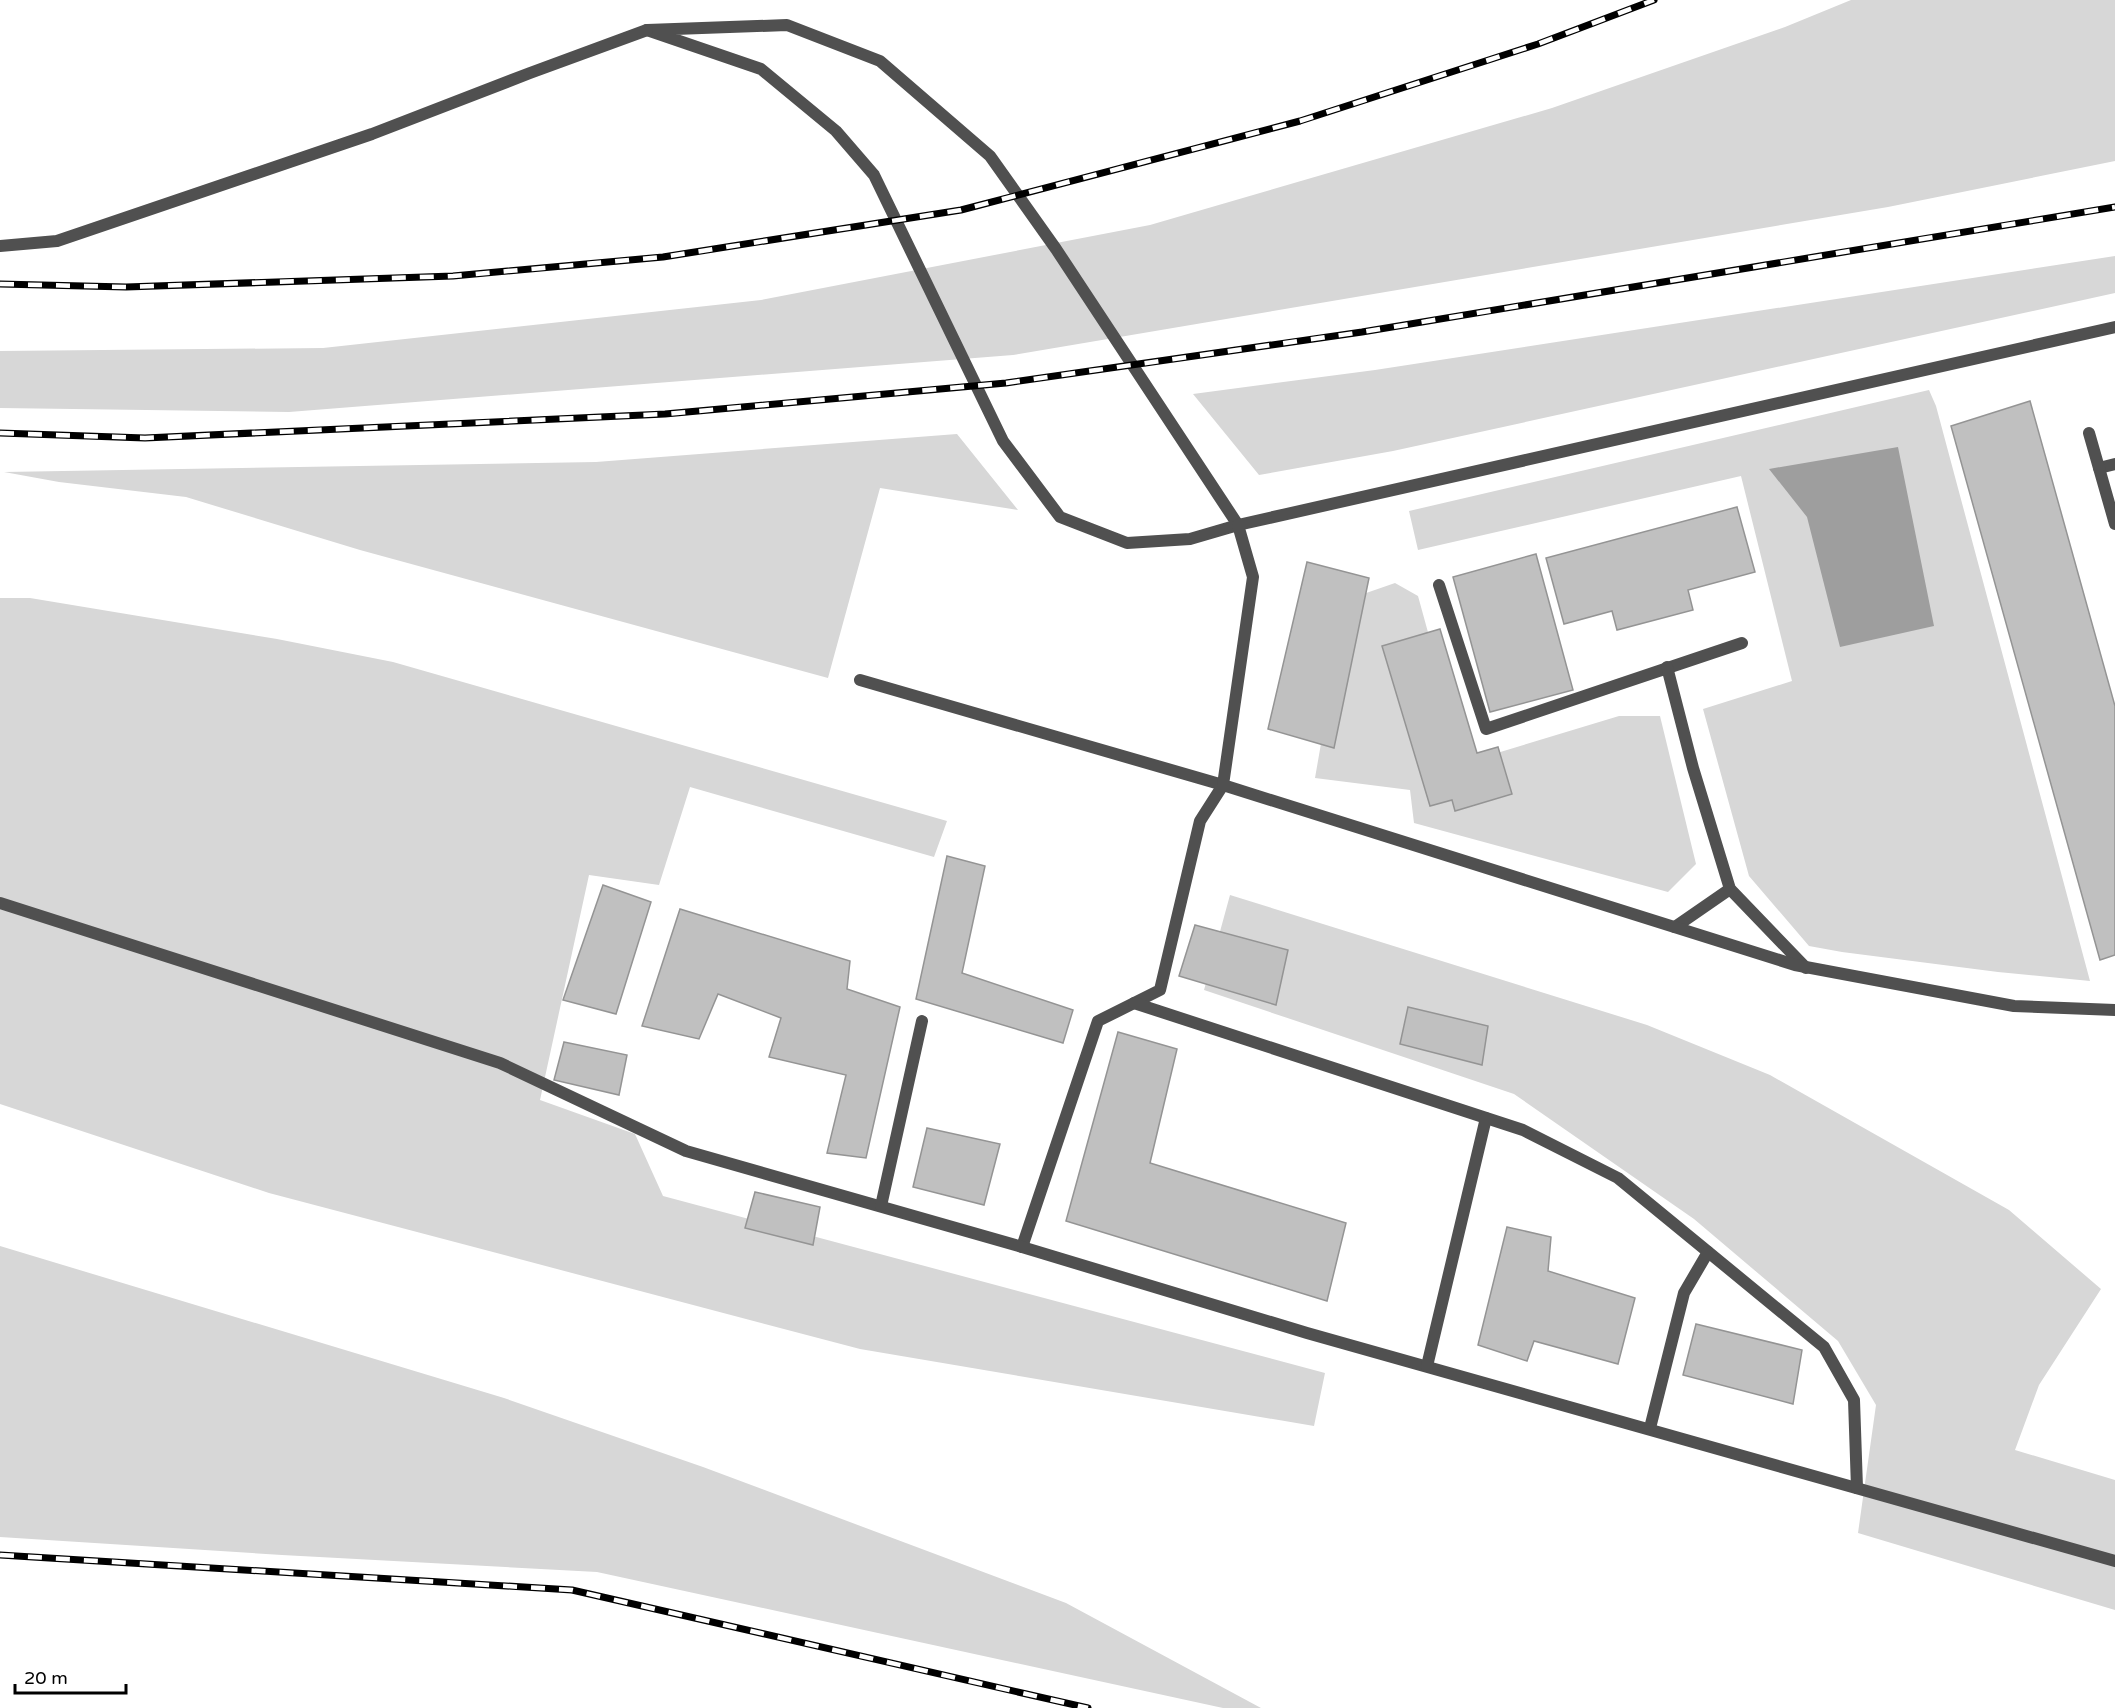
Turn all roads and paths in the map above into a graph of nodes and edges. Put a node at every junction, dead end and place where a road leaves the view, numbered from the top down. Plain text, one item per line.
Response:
1 (647, 30) junction
2 (0, 246) edge
3 (2115, 327) edge
4 (2089, 433) dead end
5 (2115, 464) edge
6 (2099, 468) junction
7 (2115, 524) edge
8 (1238, 525) junction
9 (1439, 585) dead end
10 (1742, 643) dead end
11 (1666, 667) junction
12 (860, 680) dead end
13 (1223, 785) junction
14 (1730, 889) junction
15 (0, 903) edge
16 (1675, 927) junction
17 (1806, 968) junction
18 (1134, 1003) junction
19 (2115, 1010) edge
20 (922, 1021) dead end
21 (1486, 1118) junction
22 (881, 1206) junction
23 (1022, 1247) junction
24 (1708, 1252) junction
25 (1427, 1366) junction
26 (1650, 1428) junction
27 (1857, 1488) junction
28 (2115, 1561) edge

1 - 2 street
1 - 8 street
1 - 8 street
3 - 8 street
4 - 6 street
5 - 6 street
6 - 7 street
8 - 13 street
9 - 11 street
10 - 11 street
11 - 14 street
12 - 13 street
13 - 16 street
13 - 18 street
14 - 16 street
14 - 17 street
15 - 22 street
16 - 17 street
17 - 19 street
18 - 21 street
18 - 23 street
20 - 22 street
21 - 24 street
21 - 25 street
22 - 23 street
23 - 25 street
24 - 26 street
24 - 27 street
25 - 26 street
26 - 27 street
27 - 28 street

